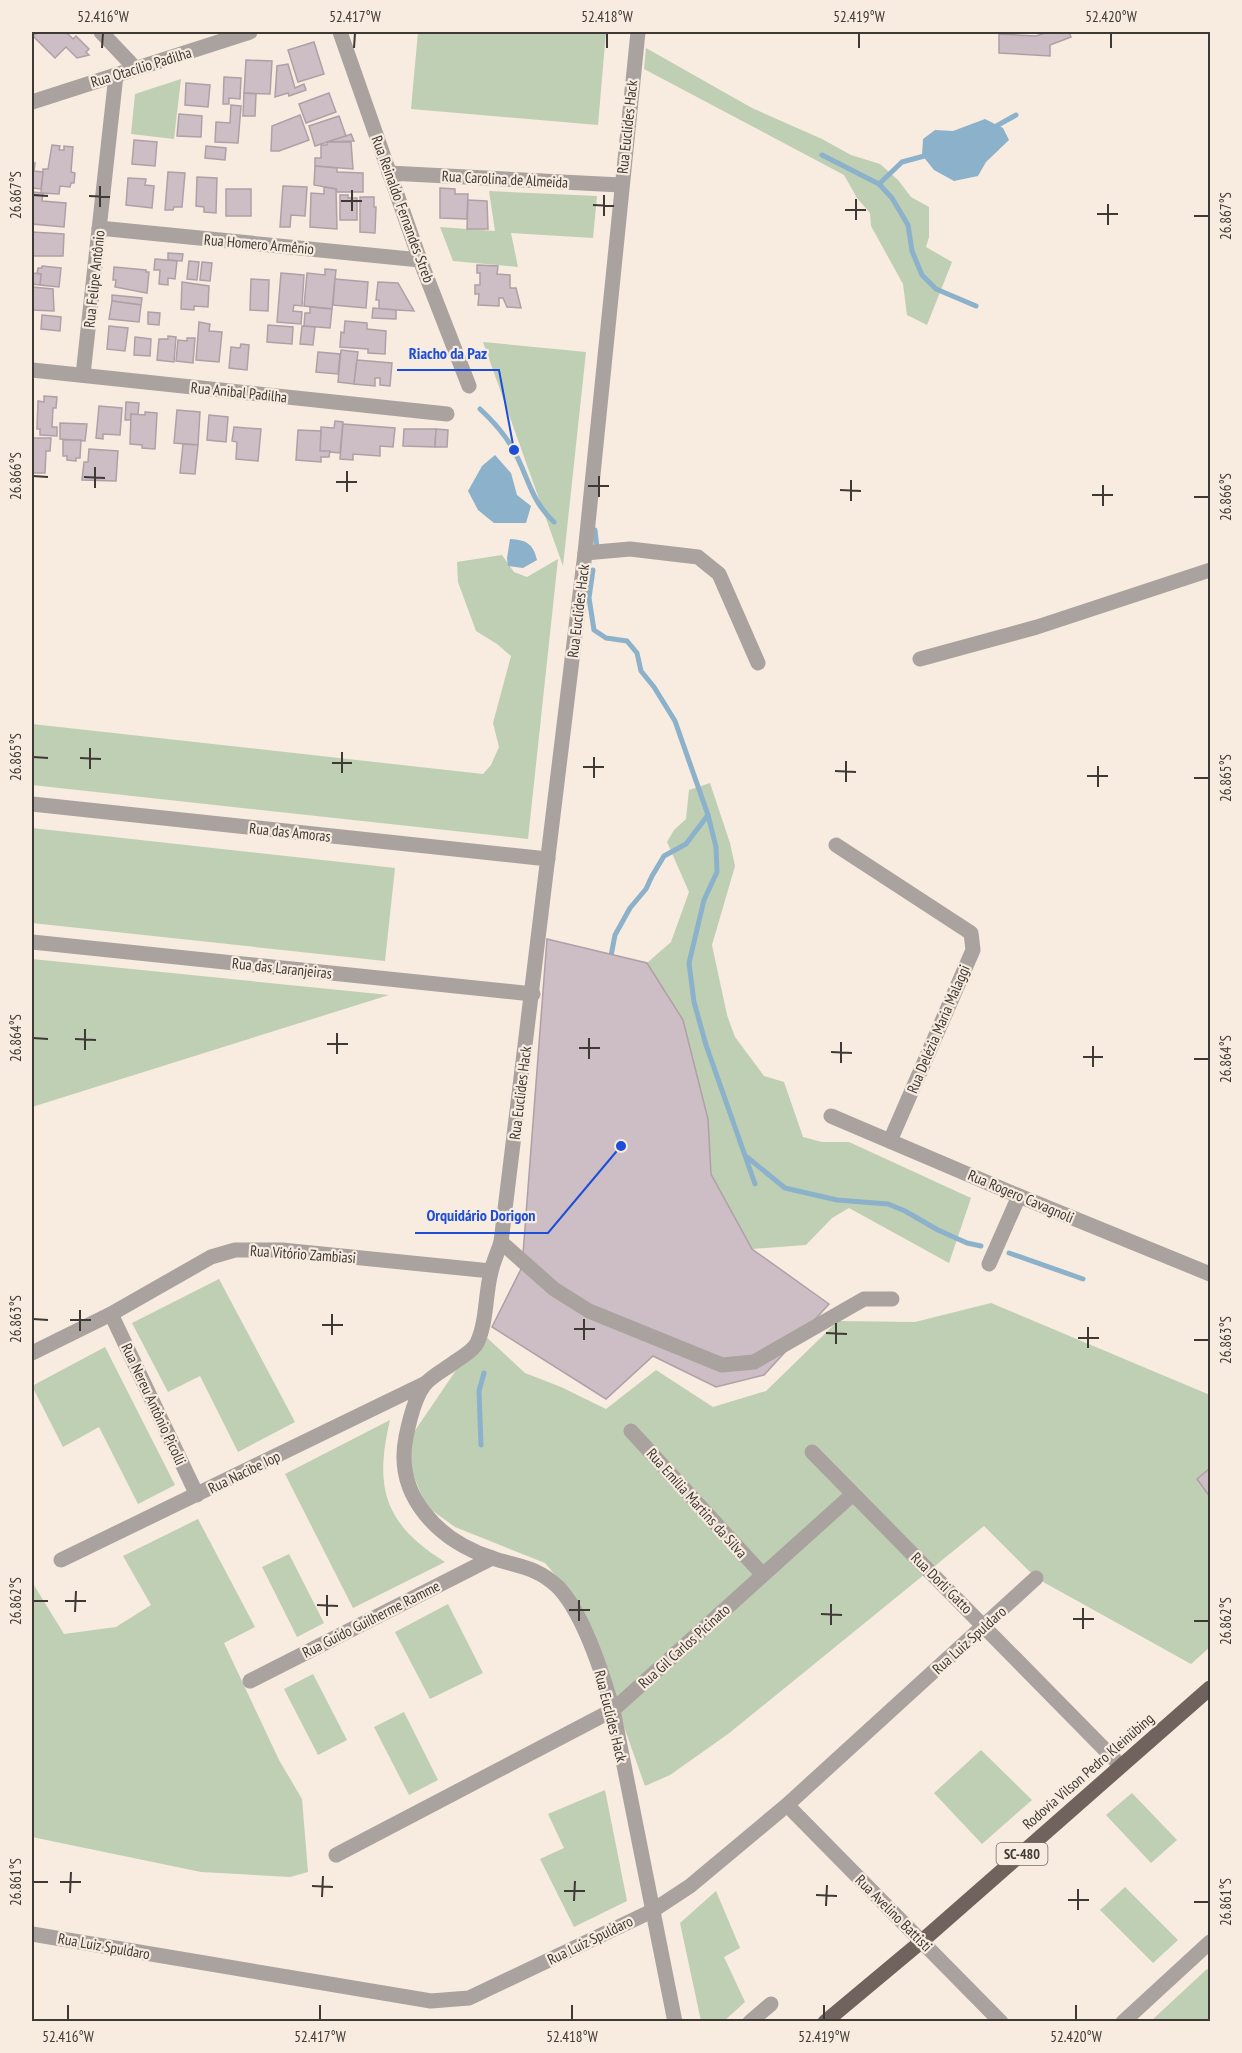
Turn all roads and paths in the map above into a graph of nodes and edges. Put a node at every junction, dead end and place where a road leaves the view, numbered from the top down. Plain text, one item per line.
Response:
1 (101, 32) edge
2 (250, 32) edge
3 (340, 32) edge
4 (638, 32) edge
5 (135, 68) junction
6 (116, 75) junction
7 (32, 102) edge
8 (389, 173) junction
9 (621, 184) junction
10 (99, 228) junction
11 (420, 260) junction
12 (32, 370) edge
13 (83, 375) junction
14 (469, 386) dead end
15 (447, 414) dead end
16 (585, 554) junction
17 (1210, 570) edge
18 (920, 659) dead end
19 (758, 663) dead end
20 (32, 804) edge
21 (836, 845) dead end
22 (548, 859) junction
23 (32, 942) edge
24 (532, 994) junction
25 (831, 1116) dead end
26 (890, 1141) junction
27 (1020, 1196) junction
28 (501, 1242) junction
29 (988, 1264) dead end
30 (491, 1271) junction
31 (1210, 1274) edge
32 (892, 1299) dead end
33 (111, 1314) junction
34 (32, 1353) edge
35 (426, 1383) junction
36 (631, 1431) dead end
37 (812, 1452) dead end
38 (853, 1494) junction
39 (197, 1495) junction
40 (492, 1558) junction
41 (61, 1560) dead end
42 (763, 1575) junction
43 (1036, 1578) dead end
44 (985, 1626) junction
45 (250, 1681) dead end
46 (1210, 1688) edge
47 (613, 1710) junction
48 (1121, 1766) junction
49 (787, 1805) junction
50 (336, 1855) dead end
51 (652, 1911) junction
52 (32, 1934) edge
53 (922, 1941) junction
54 (1210, 1942) edge
55 (771, 2004) dead end
56 (675, 2022) edge
57 (750, 2022) edge
58 (825, 2022) edge
59 (1001, 2022) edge
60 (1123, 2022) edge

1 - 5 street
2 - 5 street, Rua Otacílio Padilha
3 - 8 street, Rua Reinaldo Fernandes Streb
4 - 9 street, Rua Euclides Hack
5 - 6 street, Rua Otacílio Padilha
6 - 7 street, Rua Otacílio Padilha
6 - 10 street, Rua Felipe Antônio
8 - 9 street, Rua Carolina de Almeida
8 - 11 street, Rua Reinaldo Fernandes Streb
9 - 16 street, Rua Euclides Hack
10 - 11 street, Rua Homero Armênio
10 - 13 street, Rua Felipe Antônio
11 - 14 street, Rua Reinaldo Fernandes Streb
12 - 13 street, Rua Anibal Padilha
13 - 15 street, Rua Anibal Padilha
16 - 19 street
16 - 22 street, Rua Euclides Hack
17 - 18 street
20 - 22 street, Rua das Amoras
21 - 26 street, Rua Delézia Maria Malaggi
22 - 24 street, Rua Euclides Hack
23 - 24 street, Rua das Laranjeiras
24 - 28 street, Rua Euclides Hack
25 - 26 street, Rua Rogero Cavagnoli
26 - 27 street, Rua Rogero Cavagnoli
27 - 29 street
27 - 31 street, Rua Rogero Cavagnoli
28 - 30 street, Rua Euclides Hack
28 - 32 street
30 - 33 street, Rua Vitório Zambiasi
30 - 35 street, Rua Euclides Hack
33 - 34 street, Rua Vitório Zambiasi
33 - 39 street, Rua Nereu Antônio Picolli
35 - 39 street, Rua Nacibe Iop
35 - 40 street, Rua Euclides Hack
36 - 42 street, Rua Emília Martins da Silva
37 - 38 street, Rua Dorli Gatto
38 - 42 street, Rua Gil Carlos Picinato
38 - 44 street, Rua Dorli Gatto
39 - 41 street, Rua Nacibe Iop
40 - 45 street, Rua Guido Guilherme Ramme
40 - 47 street, Rua Euclides Hack
42 - 47 street, Rua Gil Carlos Picinato
43 - 44 street, Rua Luiz Spuldaro
44 - 48 street, Rua Dorli Gatto
44 - 49 street, Rua Luiz Spuldaro
46 - 48 main road, Rodovia Vilson Pedro Kleinübing / SC-480
47 - 50 street, Rua Gil Carlos Picinato
47 - 51 street, Rua Euclides Hack
48 - 53 main road, Rodovia Vilson Pedro Kleinübing / SC-480
49 - 51 street, Rua Luiz Spuldaro
49 - 53 street, Rua Avelino Battisti
51 - 52 street, Rua Luiz Spuldaro
51 - 56 street, Rua Euclides Hack
53 - 58 main road, Rodovia Vilson Pedro Kleinübing / SC-480
53 - 59 street, Rua Avelino Battisti
54 - 60 street
55 - 57 street

